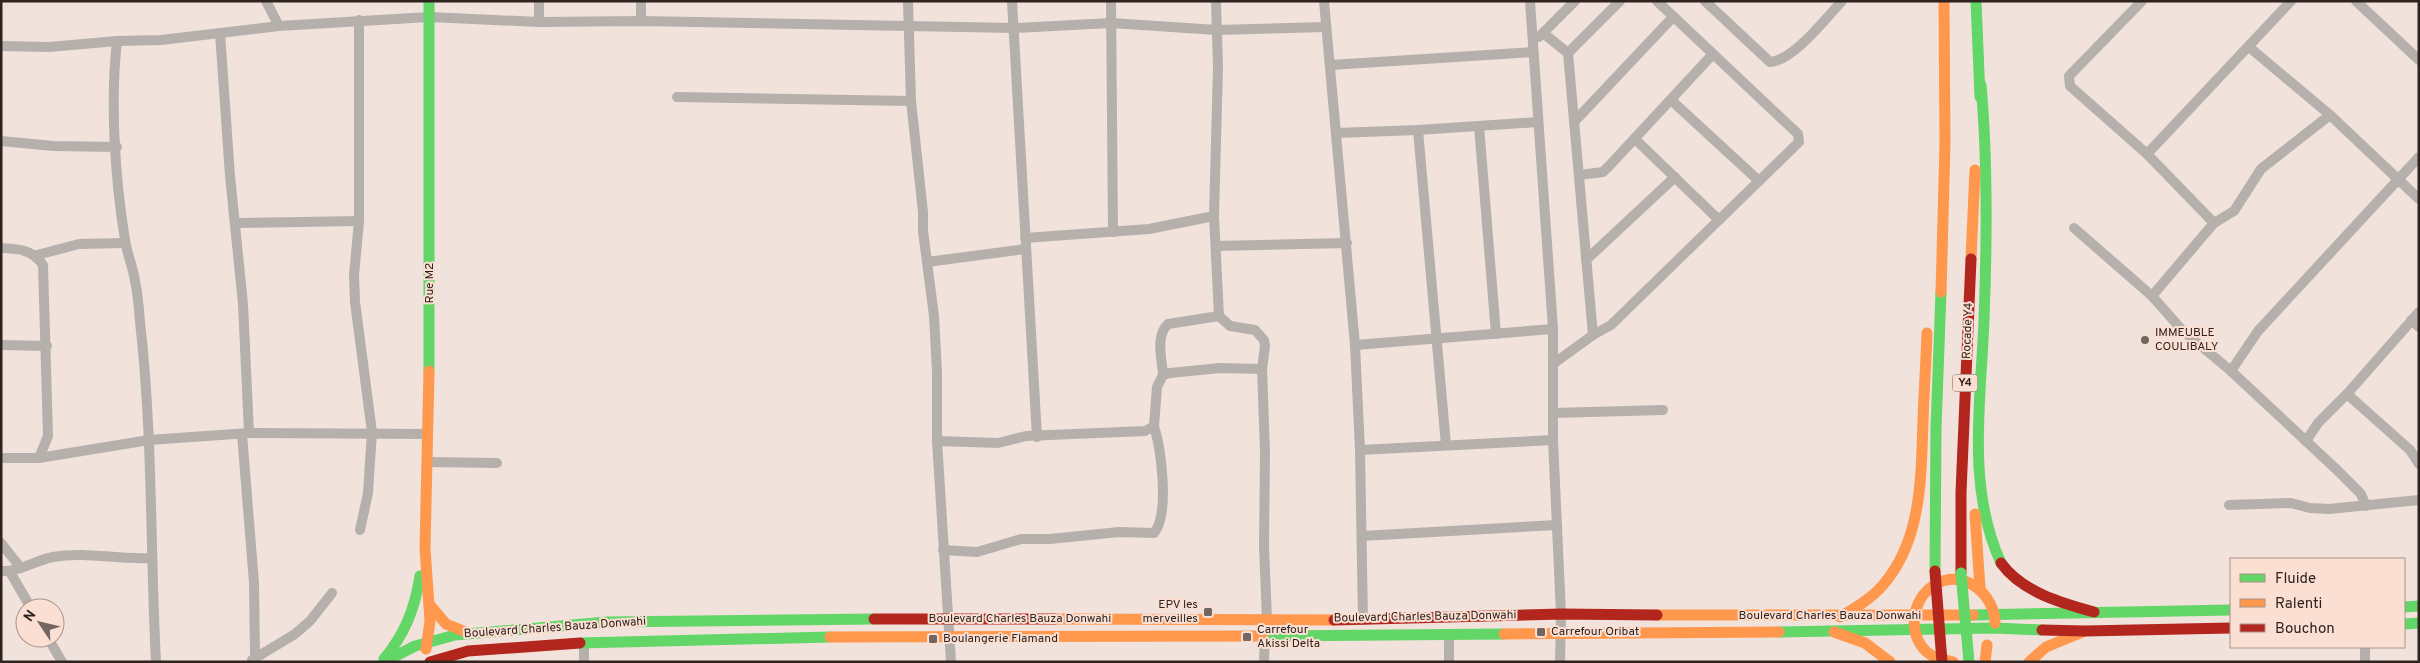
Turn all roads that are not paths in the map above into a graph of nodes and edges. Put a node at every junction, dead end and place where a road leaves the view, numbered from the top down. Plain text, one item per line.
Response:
1 (266, 1) edge
2 (429, 1) edge
3 (539, 1) edge
4 (641, 1) edge
5 (908, 1) edge
6 (1012, 1) edge
7 (1111, 1) edge
8 (1216, 1) edge
9 (1324, 1) edge
10 (1530, 1) edge
11 (1575, 1) edge
12 (1620, 1) edge
13 (1657, 1) edge
14 (1842, 1) edge
15 (1944, 1) edge
16 (1976, 1) edge
17 (2142, 1) edge
18 (2291, 1) edge
19 (2356, 1) edge
20 (1707, 2) edge
21 (429, 17) junction
22 (1673, 17) junction
23 (359, 20) junction
24 (640, 20) junction
25 (539, 22) junction
26 (1111, 23) junction
27 (279, 26) junction
28 (910, 26) junction
29 (1326, 27) junction
30 (1014, 28) junction
31 (1217, 30) junction
32 (220, 33) junction
33 (1544, 33) junction
34 (117, 41) junction
35 (1, 46) edge
36 (2249, 47) junction
37 (1533, 48) junction
38 (1568, 54) junction
39 (1712, 55) junction
40 (2419, 60) edge
41 (1331, 65) junction
42 (1981, 85) junction
43 (677, 96) dead end
44 (1671, 100) junction
45 (911, 101) junction
46 (1946, 115) junction
47 (2330, 115) junction
48 (1538, 122) junction
49 (1574, 122) junction
50 (1479, 126) junction
51 (1418, 130) junction
52 (1336, 133) junction
53 (1635, 139) junction
54 (1, 141) edge
55 (117, 147) junction
56 (2147, 154) junction
57 (2419, 157) edge
58 (1579, 175) junction
59 (1675, 177) junction
60 (2398, 178) junction
61 (1759, 181) junction
62 (2419, 199) edge
63 (1214, 216) junction
64 (1719, 220) junction
65 (359, 221) junction
66 (235, 222) junction
67 (2214, 223) junction
68 (2074, 228) dead end
69 (1113, 232) junction
70 (125, 243) junction
71 (1347, 243) junction
72 (1026, 244) junction
73 (1216, 246) junction
74 (1, 248) edge
75 (37, 255) junction
76 (1586, 260) junction
77 (927, 262) junction
78 (2152, 296) junction
79 (2419, 312) edge
80 (1219, 316) junction
81 (2415, 324) edge
82 (1553, 329) junction
83 (1496, 334) junction
84 (1593, 335) junction
85 (1436, 340) junction
86 (1, 345) edge
87 (1355, 345) junction
88 (47, 346) junction
89 (1553, 364) junction
90 (1262, 369) junction
91 (2231, 372) junction
92 (1163, 375) junction
93 (2347, 394) junction
94 (1663, 410) dead end
95 (1553, 413) junction
96 (1154, 426) junction
97 (372, 432) junction
98 (245, 434) junction
99 (426, 434) junction
100 (1037, 437) junction
101 (150, 440) junction
102 (1553, 440) junction
103 (937, 441) junction
104 (2306, 441) junction
105 (1446, 445) junction
106 (1360, 450) junction
107 (1, 458) edge
108 (39, 458) junction
109 (1978, 460) junction
110 (428, 462) junction
111 (497, 463) dead end
112 (2419, 464) edge
113 (1921, 479) junction
114 (2419, 500) edge
115 (2229, 505) dead end
116 (2366, 506) junction
117 (1557, 526) junction
118 (360, 530) dead end
119 (1362, 536) junction
120 (1, 543) edge
121 (425, 548) junction
122 (944, 550) junction
123 (151, 558) junction
124 (20, 568) junction
125 (6, 572) edge
126 (1929, 588) junction
127 (1980, 588) junction
128 (332, 593) dead end
129 (24, 598) edge
130 (430, 605) junction
131 (2419, 606) edge
132 (2405, 607) edge
133 (2230, 610) edge
134 (2094, 612) junction
135 (1561, 614) junction
136 (1995, 614) junction
137 (1913, 616) junction
138 (1840, 617) junction
139 (1267, 619) junction
140 (950, 620) junction
141 (1363, 620) junction
142 (410, 623) junction
143 (2419, 623) edge
144 (2405, 624) edge
145 (1995, 628) junction
146 (2230, 628) edge
147 (1914, 631) junction
148 (2085, 631) junction
149 (1834, 632) junction
150 (470, 633) junction
151 (1560, 633) junction
152 (1449, 634) junction
153 (951, 636) junction
154 (1266, 636) junction
155 (584, 642) junction
156 (421, 644) junction
157 (1987, 645) junction
158 (54, 648) edge
159 (2365, 648) edge
160 (252, 660) edge
161 (1936, 660) edge
162 (62, 662) edge
163 (156, 662) edge
164 (383, 662) edge
165 (425, 662) edge
166 (430, 662) edge
167 (584, 662) edge
168 (951, 662) edge
169 (1264, 662) edge
170 (1449, 662) edge
171 (1560, 662) edge
172 (1890, 662) edge
173 (1953, 662) edge
174 (1958, 662) edge
175 (1969, 662) edge
176 (1985, 662) edge
177 (2029, 662) edge
178 (2365, 662) edge

1 - 27 street
2 - 21 main road, Rue M2
3 - 25 street
4 - 24 street
5 - 28 street
6 - 30 street
7 - 26 street
8 - 31 street
9 - 29 street
10 - 37 street
11 - 33 street
12 - 38 street
13 - 22 street
14 - 20 street
15 - 46 main road, Y4
16 - 42 main road, Rocade Y4 / Y4
17 - 56 street
18 - 36 street
19 - 40 street
21 - 23 street
21 - 25 street
21 - 99 main road, Rue M2
22 - 39 street
22 - 49 street
23 - 27 street
23 - 65 street
24 - 25 street
24 - 28 street
26 - 30 street
26 - 31 street
26 - 69 street
27 - 32 street
28 - 30 street
28 - 45 street
29 - 31 street
29 - 41 street
30 - 72 street
31 - 63 street
32 - 34 street
32 - 66 street
33 - 37 street
33 - 38 street
34 - 35 street
34 - 55 street
36 - 47 street
36 - 56 street
37 - 41 street
37 - 48 street
38 - 49 street
39 - 44 street
39 - 61 street
41 - 52 street
42 - 109 main road
42 - 175 main road, Rocade Y4 / Y4, bridge
43 - 45 street
44 - 53 street
44 - 61 street
45 - 77 street
46 - 113 main road
46 - 161 main road, Y4, bridge
47 - 60 street
47 - 67 street
48 - 50 street
48 - 82 street
49 - 58 street
50 - 51 street
50 - 83 street
51 - 52 street
51 - 85 street
52 - 71 street
53 - 58 street
53 - 59 street
54 - 55 street
55 - 70 street
56 - 67 street
57 - 60 street
58 - 76 street
59 - 64 street
59 - 76 street
60 - 62 street
60 - 91 street
61 - 64 street
63 - 69 street
63 - 73 street
64 - 84 street
65 - 66 street
65 - 97 street
66 - 98 street
67 - 78 street
68 - 78 street
69 - 72 street
70 - 75 street
70 - 101 street
71 - 73 street
71 - 87 street
72 - 77 street
72 - 100 street
73 - 80 street
74 - 75 street
75 - 88 street
76 - 84 street
77 - 103 street
78 - 91 street
79 - 81 street
80 - 90 street
80 - 92 street
81 - 93 street
82 - 83 street
82 - 89 street
83 - 85 street
84 - 89 street
85 - 87 street
85 - 105 street
86 - 88 street
87 - 106 street
88 - 108 street
89 - 95 street
90 - 92 street
90 - 139 street
91 - 104 street
92 - 96 street
93 - 104 street
93 - 112 street
94 - 95 street
95 - 102 street
96 - 100 street
96 - 122 street
97 - 98 street
97 - 99 street
97 - 118 street
98 - 101 street
98 - 160 street
99 - 110 main road, Rue M2
100 - 103 street
101 - 108 street
101 - 123 street
102 - 105 street
102 - 117 street
103 - 122 street
104 - 116 street
105 - 106 street
106 - 119 street
107 - 108 street
109 - 127 main road
109 - 134 main road
110 - 111 street
110 - 121 main road, Rue M2
113 - 126 main road
113 - 138 main road
114 - 116 street
115 - 116 street
117 - 119 street
117 - 135 street
119 - 141 street
120 - 124 street
121 - 130 main road, Rue M2
121 - 142 main road, Rue M2
122 - 140 street
123 - 124 street
123 - 163 street
124 - 125 street
125 - 129 street
126 - 127 main road
126 - 137 main road
127 - 136 main road
128 - 160 street
130 - 150 main road
130 - 156 main road, Rue M2
131 - 132 main road
133 - 134 main road, Boulevard Charles Bauza Donwahi
134 - 136 main road, Boulevard Charles Bauza Donwahi
135 - 138 main road, Boulevard Charles Bauza Donwahi
135 - 141 main road, Boulevard Charles Bauza Donwahi
135 - 151 street
136 - 137 main road, Boulevard Charles Bauza Donwahi
136 - 145 main road
137 - 138 main road, Boulevard Charles Bauza Donwahi
137 - 147 main road
139 - 140 main road, Boulevard Charles Bauza Donwahi
139 - 141 main road, Boulevard Charles Bauza Donwahi
140 - 150 main road, Boulevard Charles Bauza Donwahi
140 - 153 street
142 - 156 main road, Rue M2
142 - 164 main road
143 - 144 main road
145 - 147 main road, Boulevard Charles Bauza Donwahi
145 - 148 main road, Boulevard Charles Bauza Donwahi
145 - 157 main road
146 - 148 main road, Boulevard Charles Bauza Donwahi
147 - 149 main road, Boulevard Charles Bauza Donwahi
147 - 161 main road
148 - 177 main road
149 - 151 main road, Boulevard Charles Bauza Donwahi
149 - 172 main road
150 - 156 main road, Boulevard Charles Bauza Donwahi
151 - 152 main road, Boulevard Charles Bauza Donwahi
151 - 171 street
152 - 154 main road, Boulevard Charles Bauza Donwahi
152 - 170 street
153 - 154 main road, Boulevard Charles Bauza Donwahi
153 - 155 main road, Boulevard Charles Bauza Donwahi
153 - 168 street
154 - 169 street
155 - 166 main road, Boulevard Charles Bauza Donwahi
155 - 167 street
156 - 164 main road, Boulevard Charles Bauza Donwahi
156 - 165 main road, Rue M2
157 - 174 main road
157 - 176 main road
158 - 162 street
159 - 178 street
161 - 173 main road

